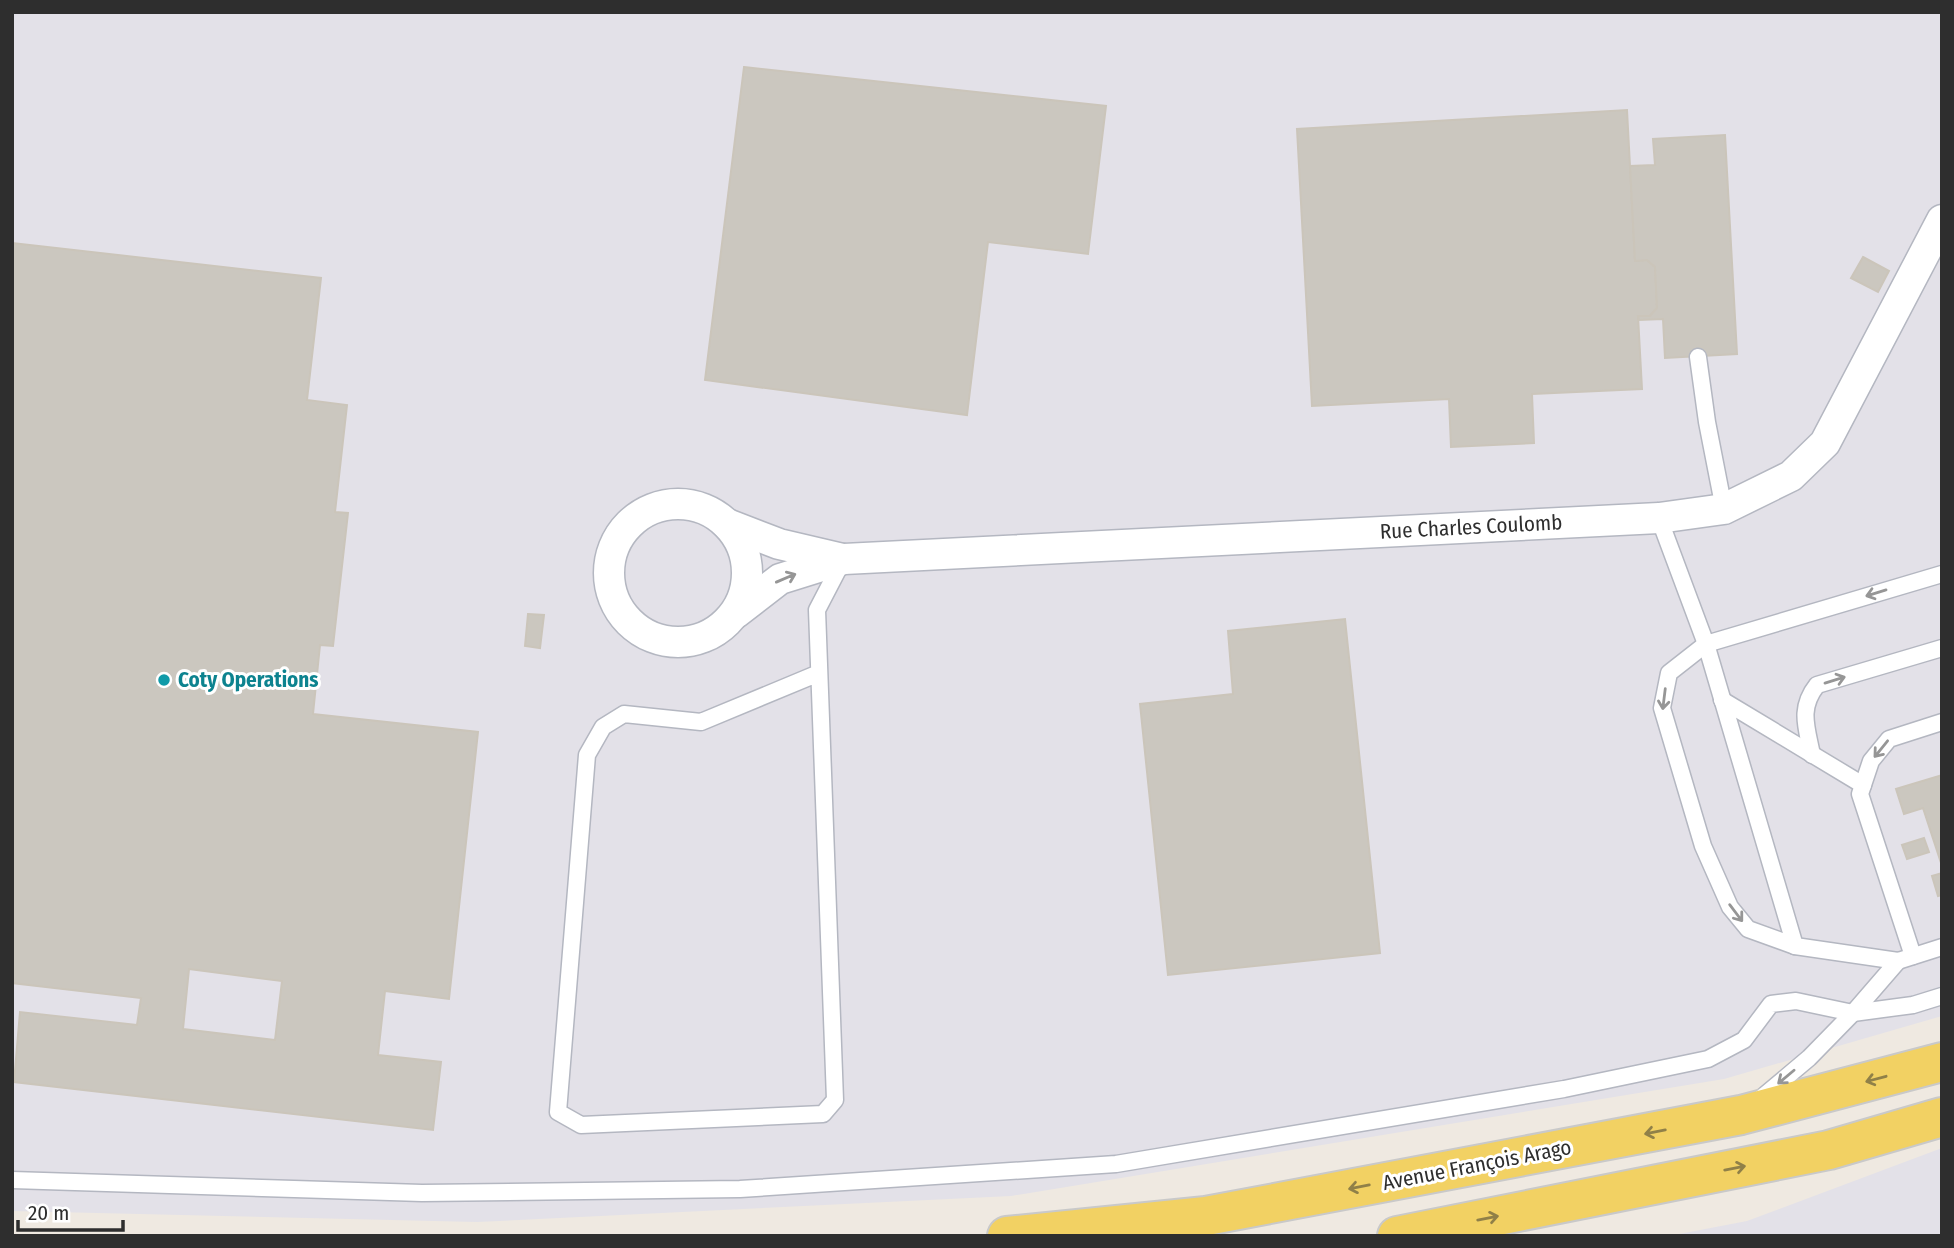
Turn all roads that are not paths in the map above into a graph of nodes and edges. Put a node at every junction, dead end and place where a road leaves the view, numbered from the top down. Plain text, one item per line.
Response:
1 (1942, 220) edge
2 (1698, 357) dead end
3 (1724, 509) junction
4 (1659, 518) junction
5 (727, 524) junction
6 (844, 559) junction
7 (1942, 574) edge
8 (736, 613) junction
9 (1706, 644) junction
10 (1942, 648) edge
11 (819, 673) junction
12 (1722, 700) junction
13 (1942, 722) edge
14 (1812, 755) junction
15 (1863, 785) junction
16 (1795, 946) junction
17 (1942, 947) edge
18 (1905, 959) junction
19 (1942, 996) edge
20 (1853, 1013) junction
21 (1942, 1062) edge
22 (1741, 1115) junction
23 (1942, 1117) edge
24 (12, 1180) edge
25 (1007, 1236) edge
26 (1397, 1236) edge

1 - 3 street, Rue Charles Coulomb
2 - 3 lane
3 - 4 street, Rue Charles Coulomb
4 - 6 street, Rue Charles Coulomb
4 - 9 lane
5 - 6 street, Rue Charles Coulomb
5 - 8 street
5 - 8 street, Rue Charles Coulomb
8 -> 6 street, Rue Charles Coulomb
6 - 11 lane
7 -> 9 lane
9 - 12 lane
9 -> 16 lane
14 -> 10 lane
11 - 11 lane
12 - 14 lane
12 - 16 lane
13 -> 15 lane
14 - 15 lane
15 - 18 lane
16 - 18 lane
17 - 18 lane
18 - 20 lane
19 - 20 lane
20 -> 22 lane
20 - 24 lane
21 -> 22 main road, Avenue François Arago
22 -> 25 main road, Avenue François Arago
26 -> 23 main road

